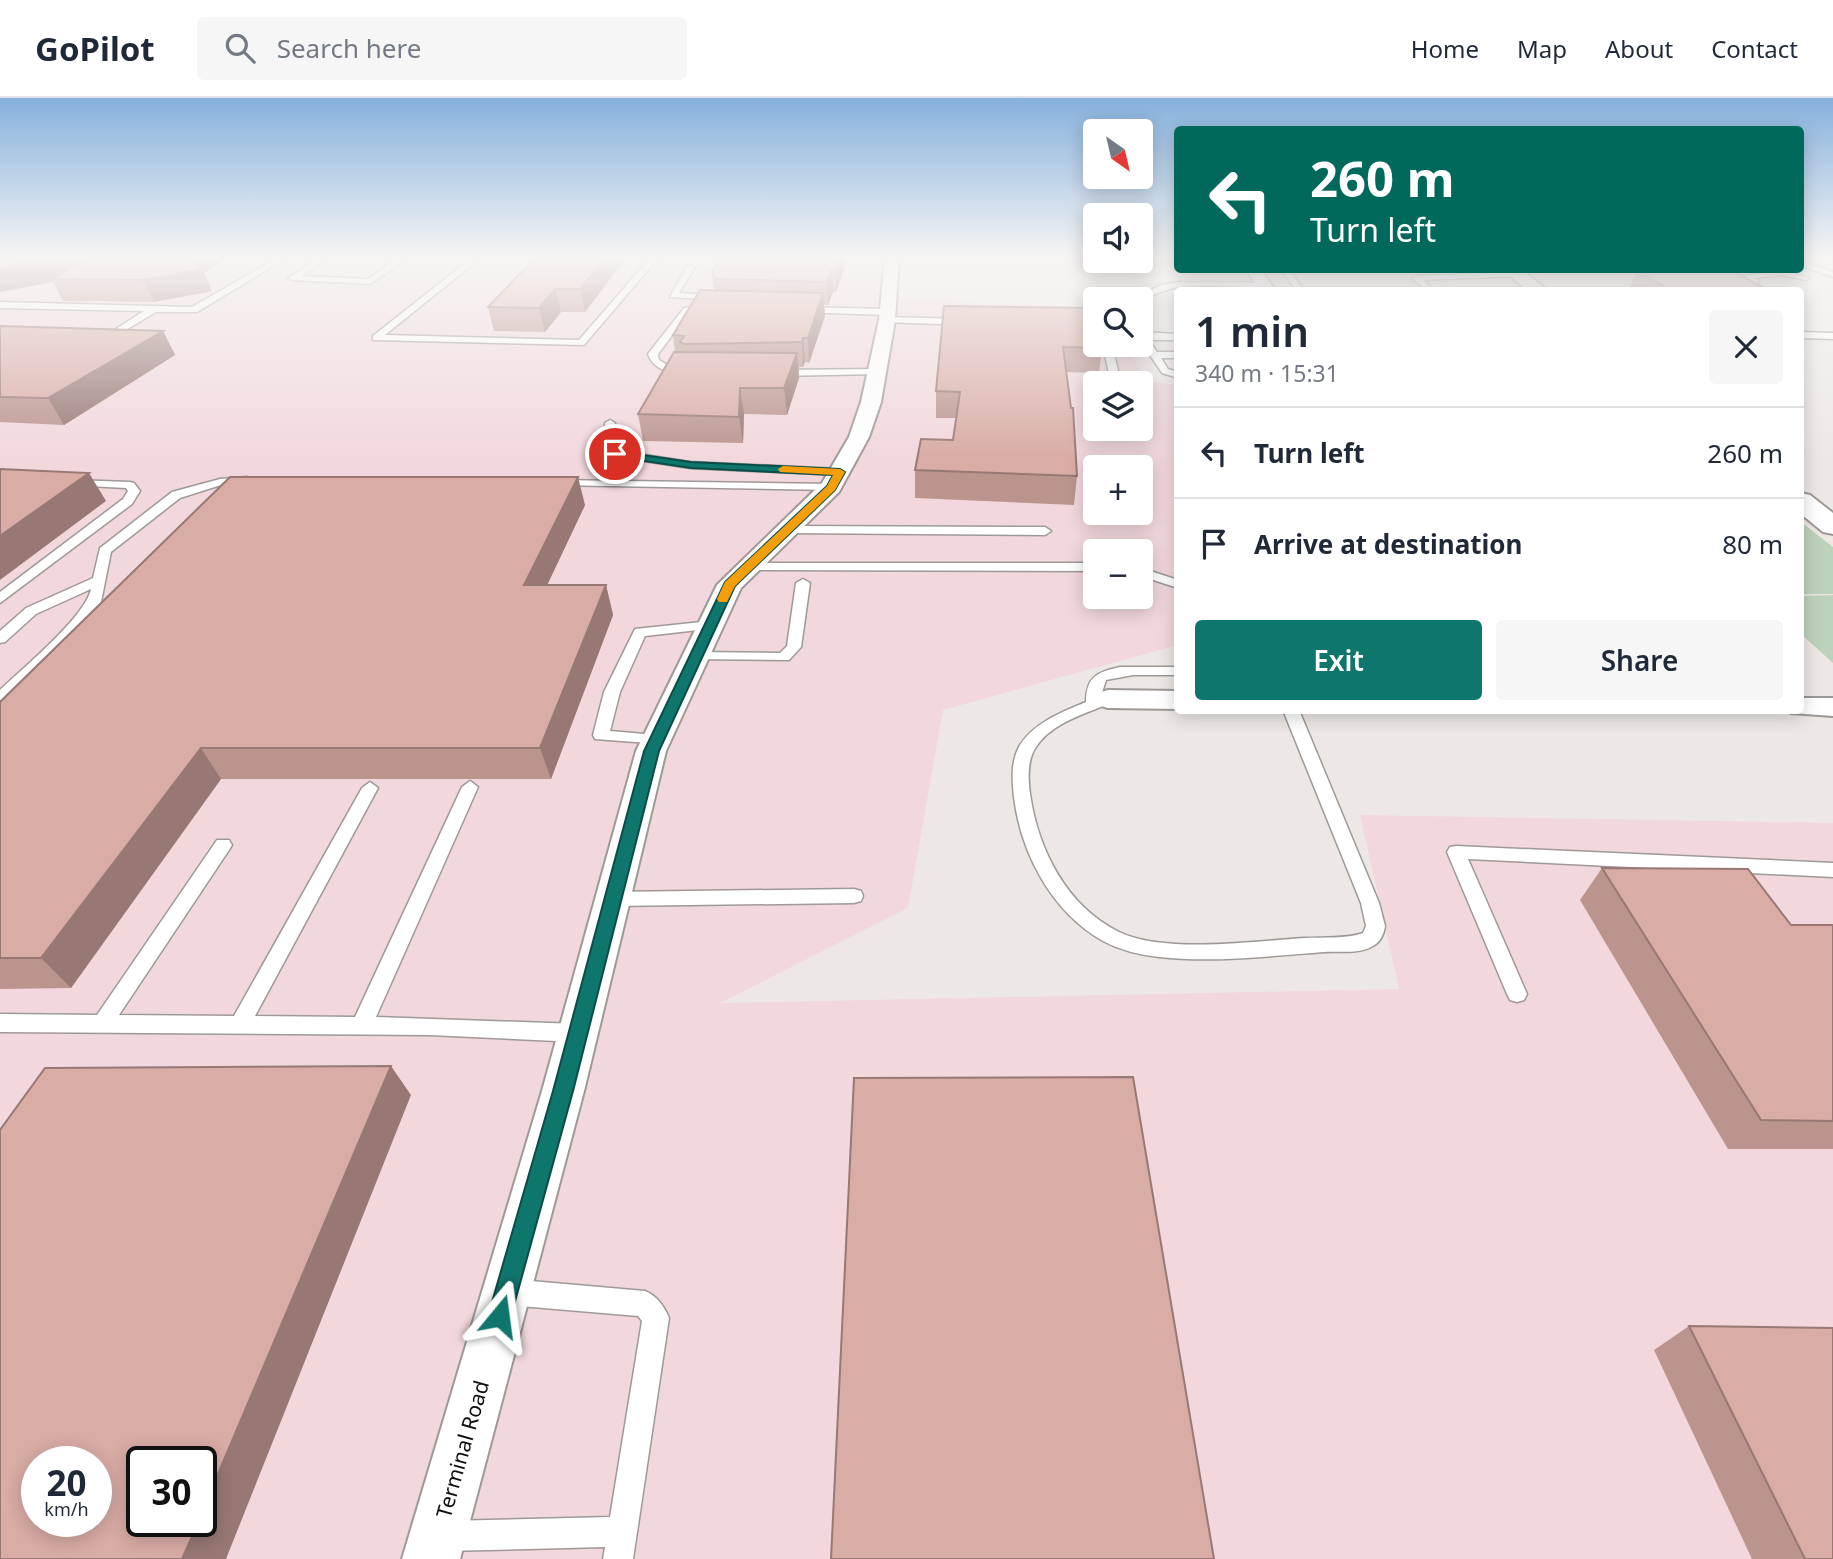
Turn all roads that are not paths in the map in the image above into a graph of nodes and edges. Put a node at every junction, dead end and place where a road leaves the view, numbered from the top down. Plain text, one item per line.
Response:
1 (130, 324) edge
2 (393, 324) edge
3 (598, 324) edge
4 (676, 324) edge
5 (886, 324) edge
6 (114, 334) edge
7 (1804, 335) edge
8 (1153, 336) edge
9 (1833, 336) edge
10 (1174, 337) edge
11 (1154, 355) joint
12 (1174, 355) edge
13 (877, 372) junction
14 (768, 373) edge
15 (1174, 373) edge
16 (700, 374) edge
17 (610, 423) dead end
18 (254, 480) edge
19 (836, 480) junction
20 (544, 482) edge
21 (65, 483) edge
22 (1804, 503) edge
23 (1830, 522) edge
24 (788, 530) junction
25 (1045, 531) dead end
26 (750, 567) junction
27 (1083, 567) edge
28 (1153, 576) edge
29 (100, 580) junction
30 (803, 583) dead end
31 (1174, 583) edge
32 (0, 599) edge
33 (711, 625) junction
34 (0, 639) edge
35 (696, 656) junction
36 (1174, 671) edge
37 (0, 698) edge
38 (1174, 699) edge
39 (1101, 702) junction
40 (1804, 707) edge
41 (1833, 707) edge
42 (1293, 714) edge
43 (656, 740) junction
44 (470, 787) dead end
45 (370, 789) dead end
46 (223, 845) dead end
47 (1833, 870) edge
48 (854, 896) dead end
49 (613, 899) junction
50 (1517, 994) dead end
51 (0, 1023) edge
52 (102, 1024) junction
53 (240, 1024) junction
54 (362, 1025) junction
55 (578, 1033) junction
56 (506, 1292) junction
57 (620, 1545) edge
58 (434, 1547) edge

1 - 6 lane
2 - 3 lane
4 - 16 lane
5 - 13 street, Terminal Road
7 - 9 lane
8 - 10 lane
11 - 12 lane
11 - 15 lane
13 - 14 lane
13 - 19 street, Terminal Road
17 - 19 lane
18 - 29 lane
19 - 20 lane
19 - 24 street, Terminal Road
21 - 32 lane
22 - 23 main road
24 - 25 lane
24 - 26 street, Terminal Road
26 - 27 lane
26 - 33 street, Terminal Road
28 - 31 lane
29 - 34 lane
29 - 37 lane
30 - 35 lane
33 - 35 street, Terminal Road
33 - 43 lane
35 - 43 street, Terminal Road
36 - 39 lane
38 - 39 street
39 - 42 lane
40 - 41 street
43 - 49 street, Terminal Road
44 - 54 lane
45 - 53 lane
46 - 52 lane
47 - 50 lane
48 - 49 lane
49 - 55 street, Terminal Road
51 - 52 lane
52 - 53 lane
53 - 54 lane
54 - 55 lane
55 - 56 street, Terminal Road
56 - 57 lane
56 - 58 street, Terminal Road
57 - 58 lane

